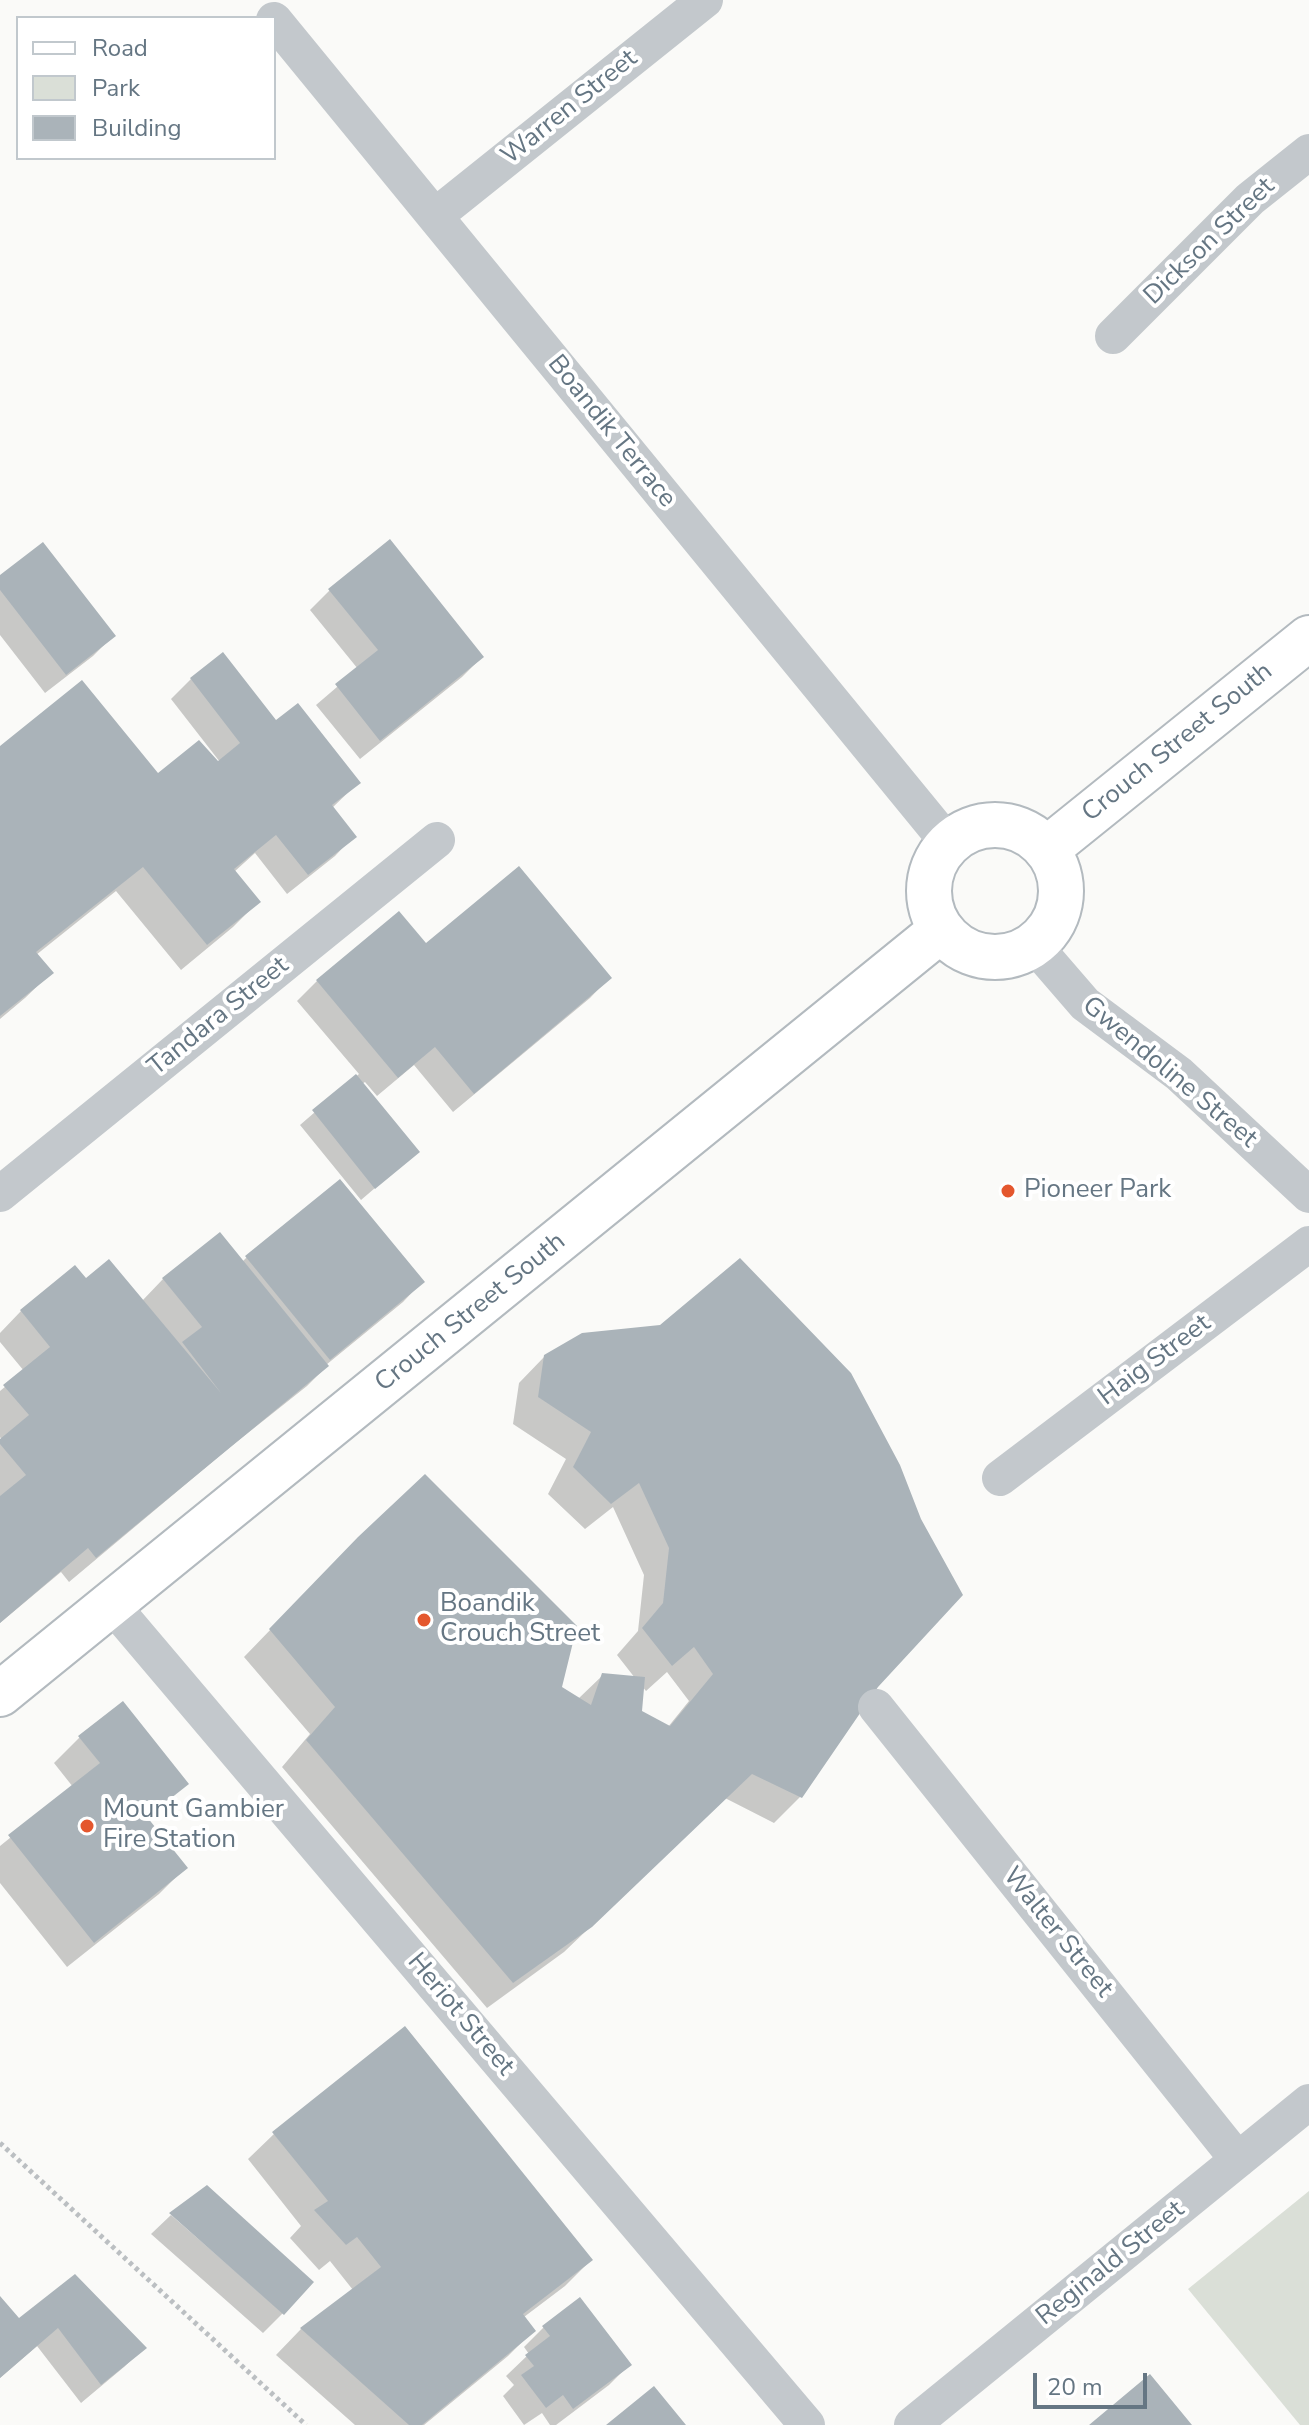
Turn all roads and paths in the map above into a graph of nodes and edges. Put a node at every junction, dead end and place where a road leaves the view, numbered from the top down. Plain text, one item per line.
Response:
1 (258, 0) edge
2 (705, 0) edge
3 (271, 16) edge
4 (276, 23) edge
5 (1309, 152) edge
6 (435, 216) junction
7 (1113, 336) dead end
8 (1309, 638) edge
9 (437, 840) dead end
10 (949, 844) junction
11 (1047, 849) junction
12 (941, 930) junction
13 (1034, 945) junction
14 (0, 1194) edge
15 (1309, 1195) edge
16 (1309, 1244) edge
17 (1000, 1478) dead end
18 (112, 1605) junction
19 (0, 1694) edge
20 (876, 1707) dead end
21 (1309, 2102) edge
22 (0, 2143) edge
23 (1238, 2160) junction
24 (306, 2425) edge
25 (807, 2425) edge
26 (912, 2425) edge

1 - 3 street, Boandik Terrace
2 - 6 street, Warren Street
4 - 6 street, Boandik Terrace
5 - 7 street, Dickson Street
6 - 10 street, Boandik Terrace
8 - 11 street, Crouch Street South
9 - 14 street, Tandara Street
10 - 11 street
10 - 12 street
11 - 13 street
12 - 13 street
12 - 18 street, Crouch Street South
13 - 15 street, Gwendoline Street
16 - 17 street, Haig Street
18 - 19 street, Crouch Street South
18 - 25 street, Heriot Street
20 - 23 street, Walter Street
21 - 23 street, Reginald Street
22 - 24 path
23 - 26 street, Reginald Street

